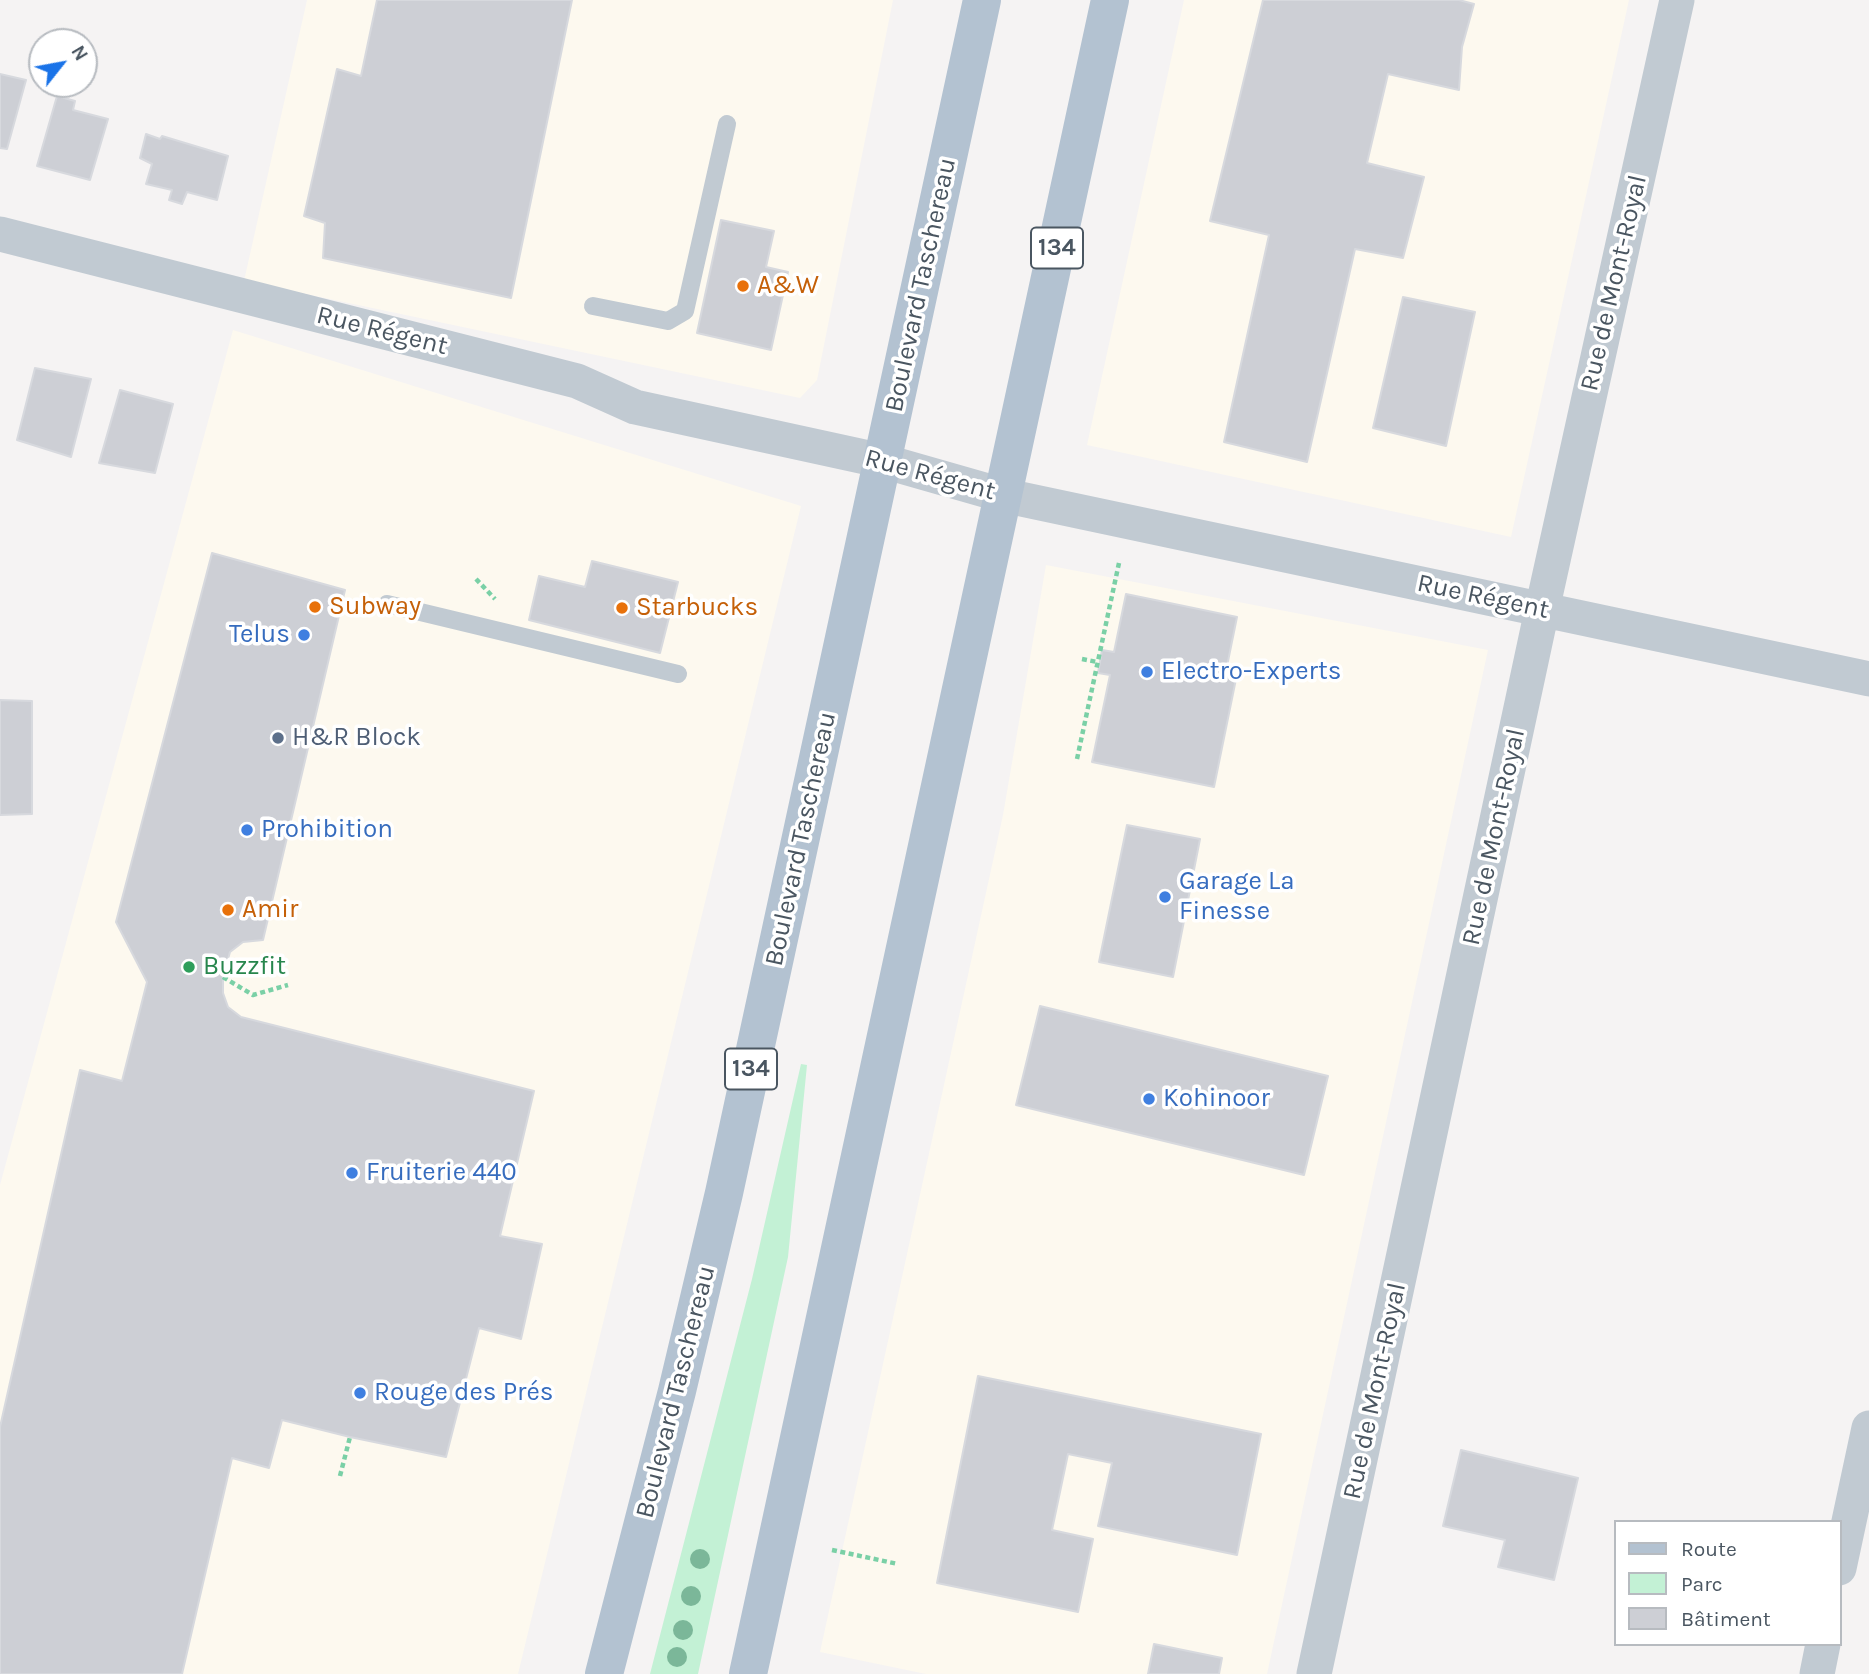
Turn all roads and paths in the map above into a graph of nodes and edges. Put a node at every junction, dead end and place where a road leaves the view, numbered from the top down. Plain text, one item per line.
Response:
1 (982, 0) edge
2 (1110, 0) edge
3 (1677, 0) edge
4 (727, 124) dead end
5 (0, 234) edge
6 (593, 306) dead end
7 (883, 461) junction
8 (1002, 495) junction
9 (1118, 563) dead end
10 (387, 604) dead end
11 (1542, 610) junction
12 (1082, 659) dead end
13 (1097, 662) junction
14 (678, 674) dead end
15 (1869, 679) edge
16 (1077, 759) dead end
17 (223, 976) dead end
18 (288, 985) dead end
19 (1869, 1428) edge
20 (350, 1437) dead end
21 (340, 1476) dead end
22 (832, 1550) dead end
23 (1841, 1559) edge
24 (898, 1564) dead end
25 (1823, 1646) edge
26 (604, 1674) edge
27 (748, 1674) edge
28 (1314, 1674) edge
29 (1817, 1674) edge

1 - 7 main road, Boulevard Taschereau / 134
2 - 8 main road, 134
3 - 11 street, Rue de Mont-Royal
4 - 6 lane
5 - 7 street, Rue Régent
7 - 8 street, Rue Régent
7 - 26 main road, Boulevard Taschereau / 134
8 - 11 street, Rue Régent
8 - 27 main road, 134
9 - 13 path
10 - 14 lane
11 - 15 street, Rue Régent
11 - 28 street, Rue de Mont-Royal
12 - 13 path
13 - 16 path
17 - 18 path
19 - 23 street
20 - 21 path
22 - 24 path
25 - 29 street

